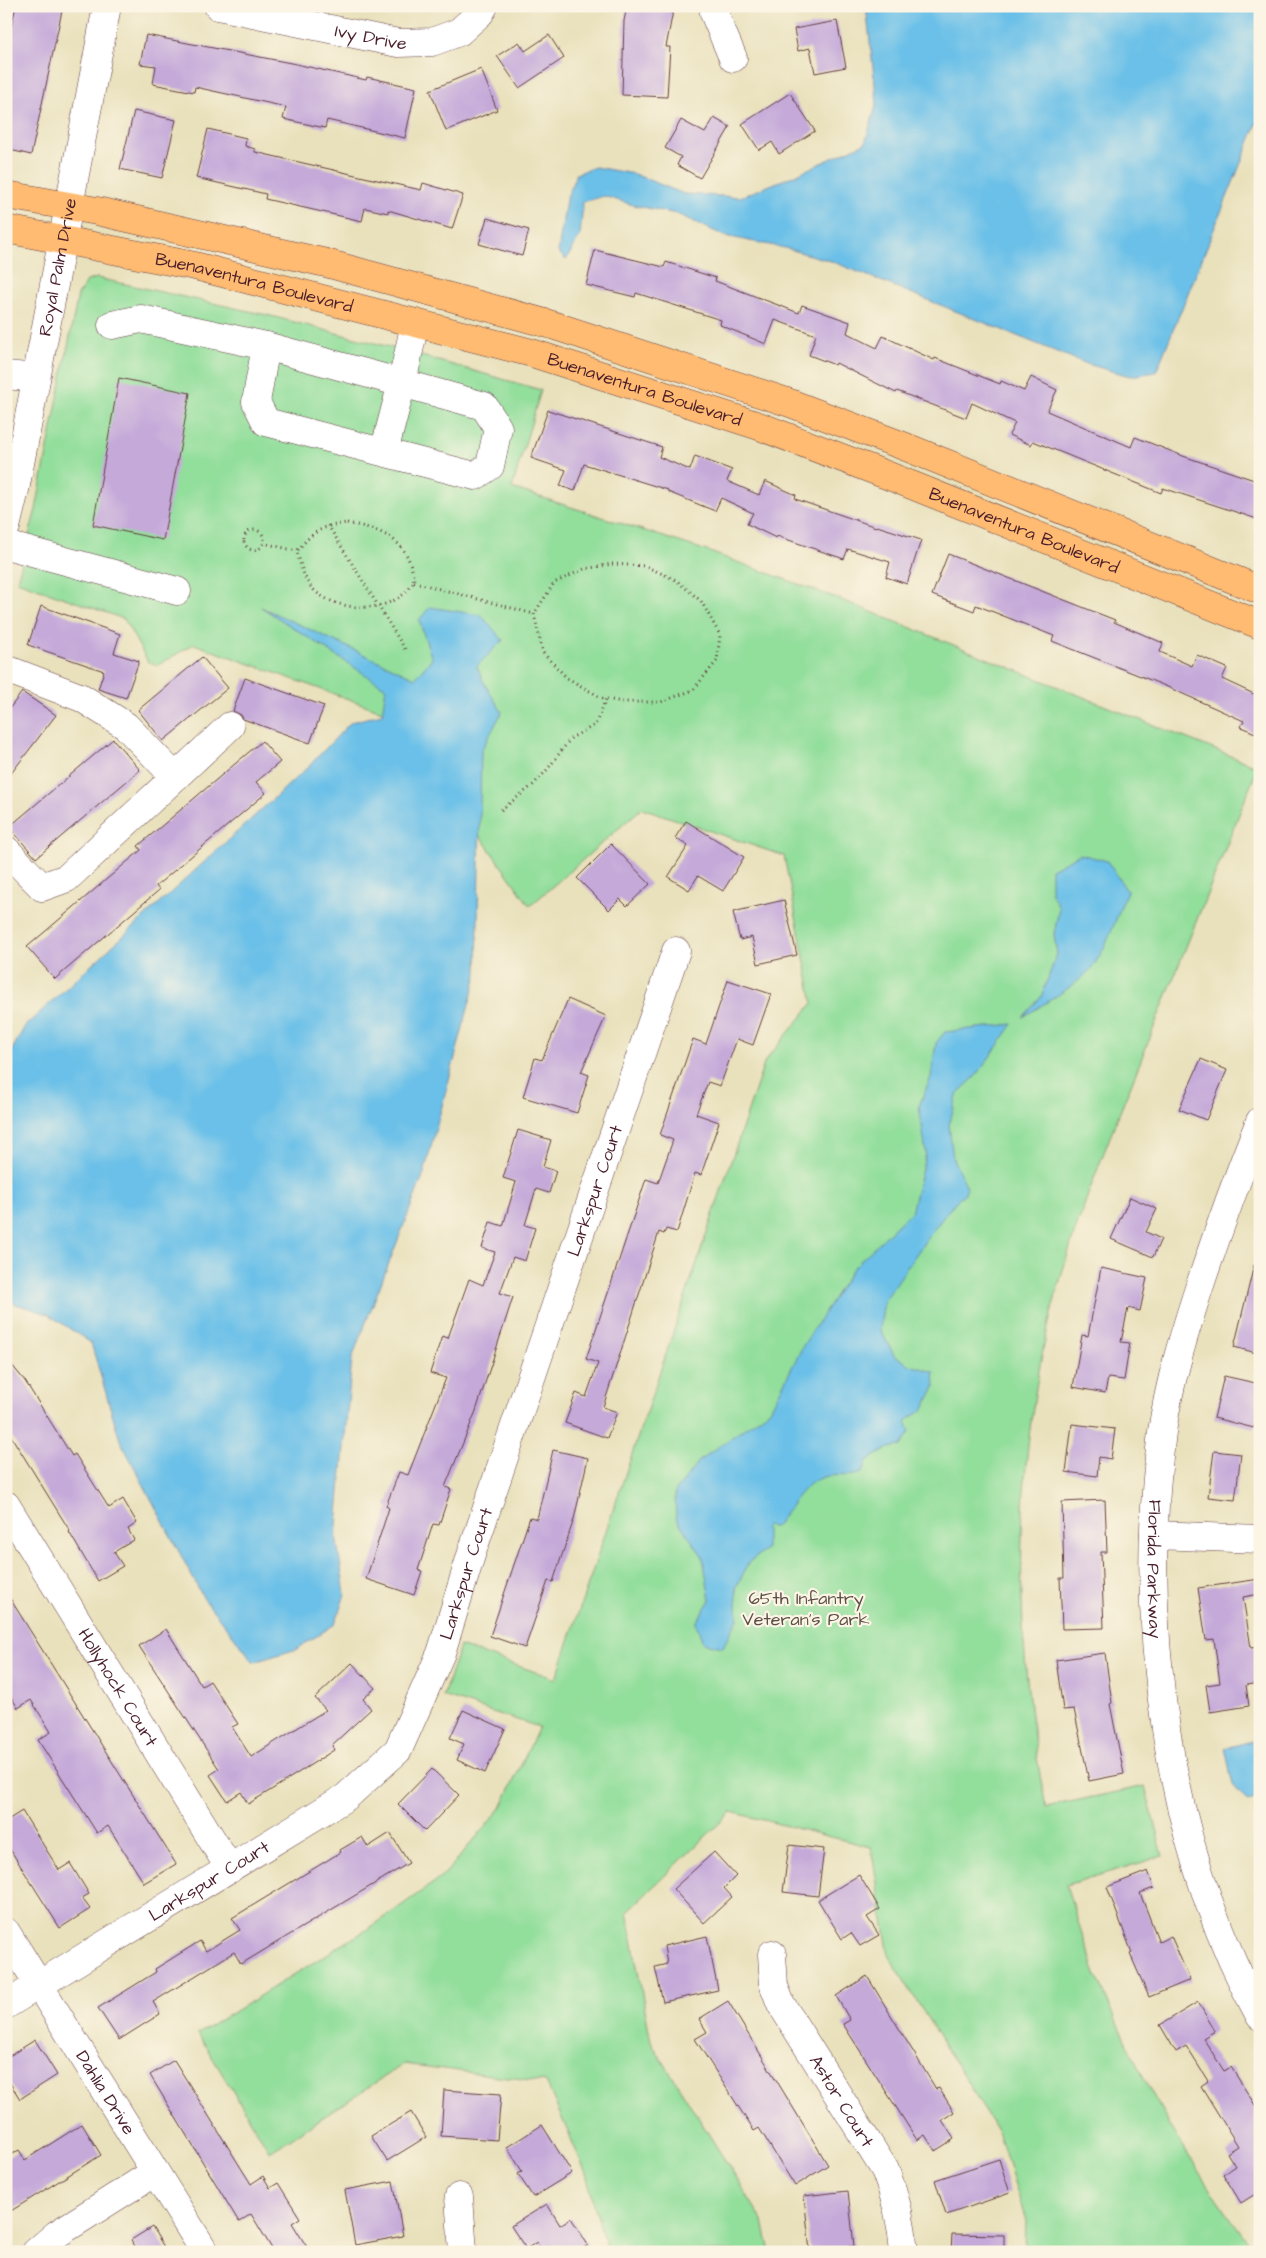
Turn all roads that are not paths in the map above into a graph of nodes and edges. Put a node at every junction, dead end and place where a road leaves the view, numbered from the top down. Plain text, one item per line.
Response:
1 (107, 6) edge
2 (218, 6) edge
3 (484, 6) edge
4 (716, 6) edge
5 (733, 58) dead end
6 (6, 194) edge
7 (68, 205) junction
8 (6, 229) edge
9 (62, 239) junction
10 (415, 323) junction
11 (112, 325) dead end
12 (266, 346) junction
13 (6, 375) edge
14 (36, 378) junction
15 (402, 383) junction
16 (384, 452) junction
17 (6, 527) edge
18 (6, 545) edge
19 (1260, 590) edge
20 (177, 592) dead end
21 (1260, 626) edge
22 (6, 670) edge
23 (230, 726) dead end
24 (175, 777) junction
25 (6, 850) edge
26 (676, 951) dead end
27 (1260, 1121) edge
28 (6, 1505) edge
29 (1154, 1535) junction
30 (1260, 1539) edge
31 (230, 1869) junction
32 (6, 1932) edge
33 (772, 1954) dead end
34 (39, 1985) junction
35 (6, 2006) edge
36 (1259, 2013) edge
37 (155, 2172) junction
38 (459, 2197) dead end
39 (36, 2252) edge
40 (205, 2252) edge
41 (463, 2252) edge
42 (904, 2252) edge

1 - 7 street, Royal Palm Drive
2 - 3 street, Ivy Drive
4 - 5 street
6 - 7 main road, Buenaventura Boulevard
7 - 9 street, Royal Palm Drive
7 - 19 main road, Buenaventura Boulevard
8 - 9 main road, Buenaventura Boulevard
9 - 10 main road, Buenaventura Boulevard
9 - 14 street, Royal Palm Drive
10 - 15 street
10 - 21 main road, Buenaventura Boulevard
11 - 12 street
12 - 15 street
12 - 16 street
13 - 14 street
14 - 17 street, Royal Palm Drive
15 - 16 street
15 - 16 street
18 - 20 street
22 - 24 street
23 - 24 street
24 - 25 street
26 - 31 street, Larkspur Court
27 - 29 street, Florida Parkway
28 - 31 street, Hollyhock Court
29 - 30 street
29 - 36 street, Florida Parkway
31 - 34 street, Larkspur Court
32 - 34 street, Dahlia Drive
33 - 42 street, Astor Court
34 - 35 street, Larkspur Court
34 - 37 street, Dahlia Drive
37 - 39 street
37 - 40 street, Dahlia Drive
38 - 41 street

